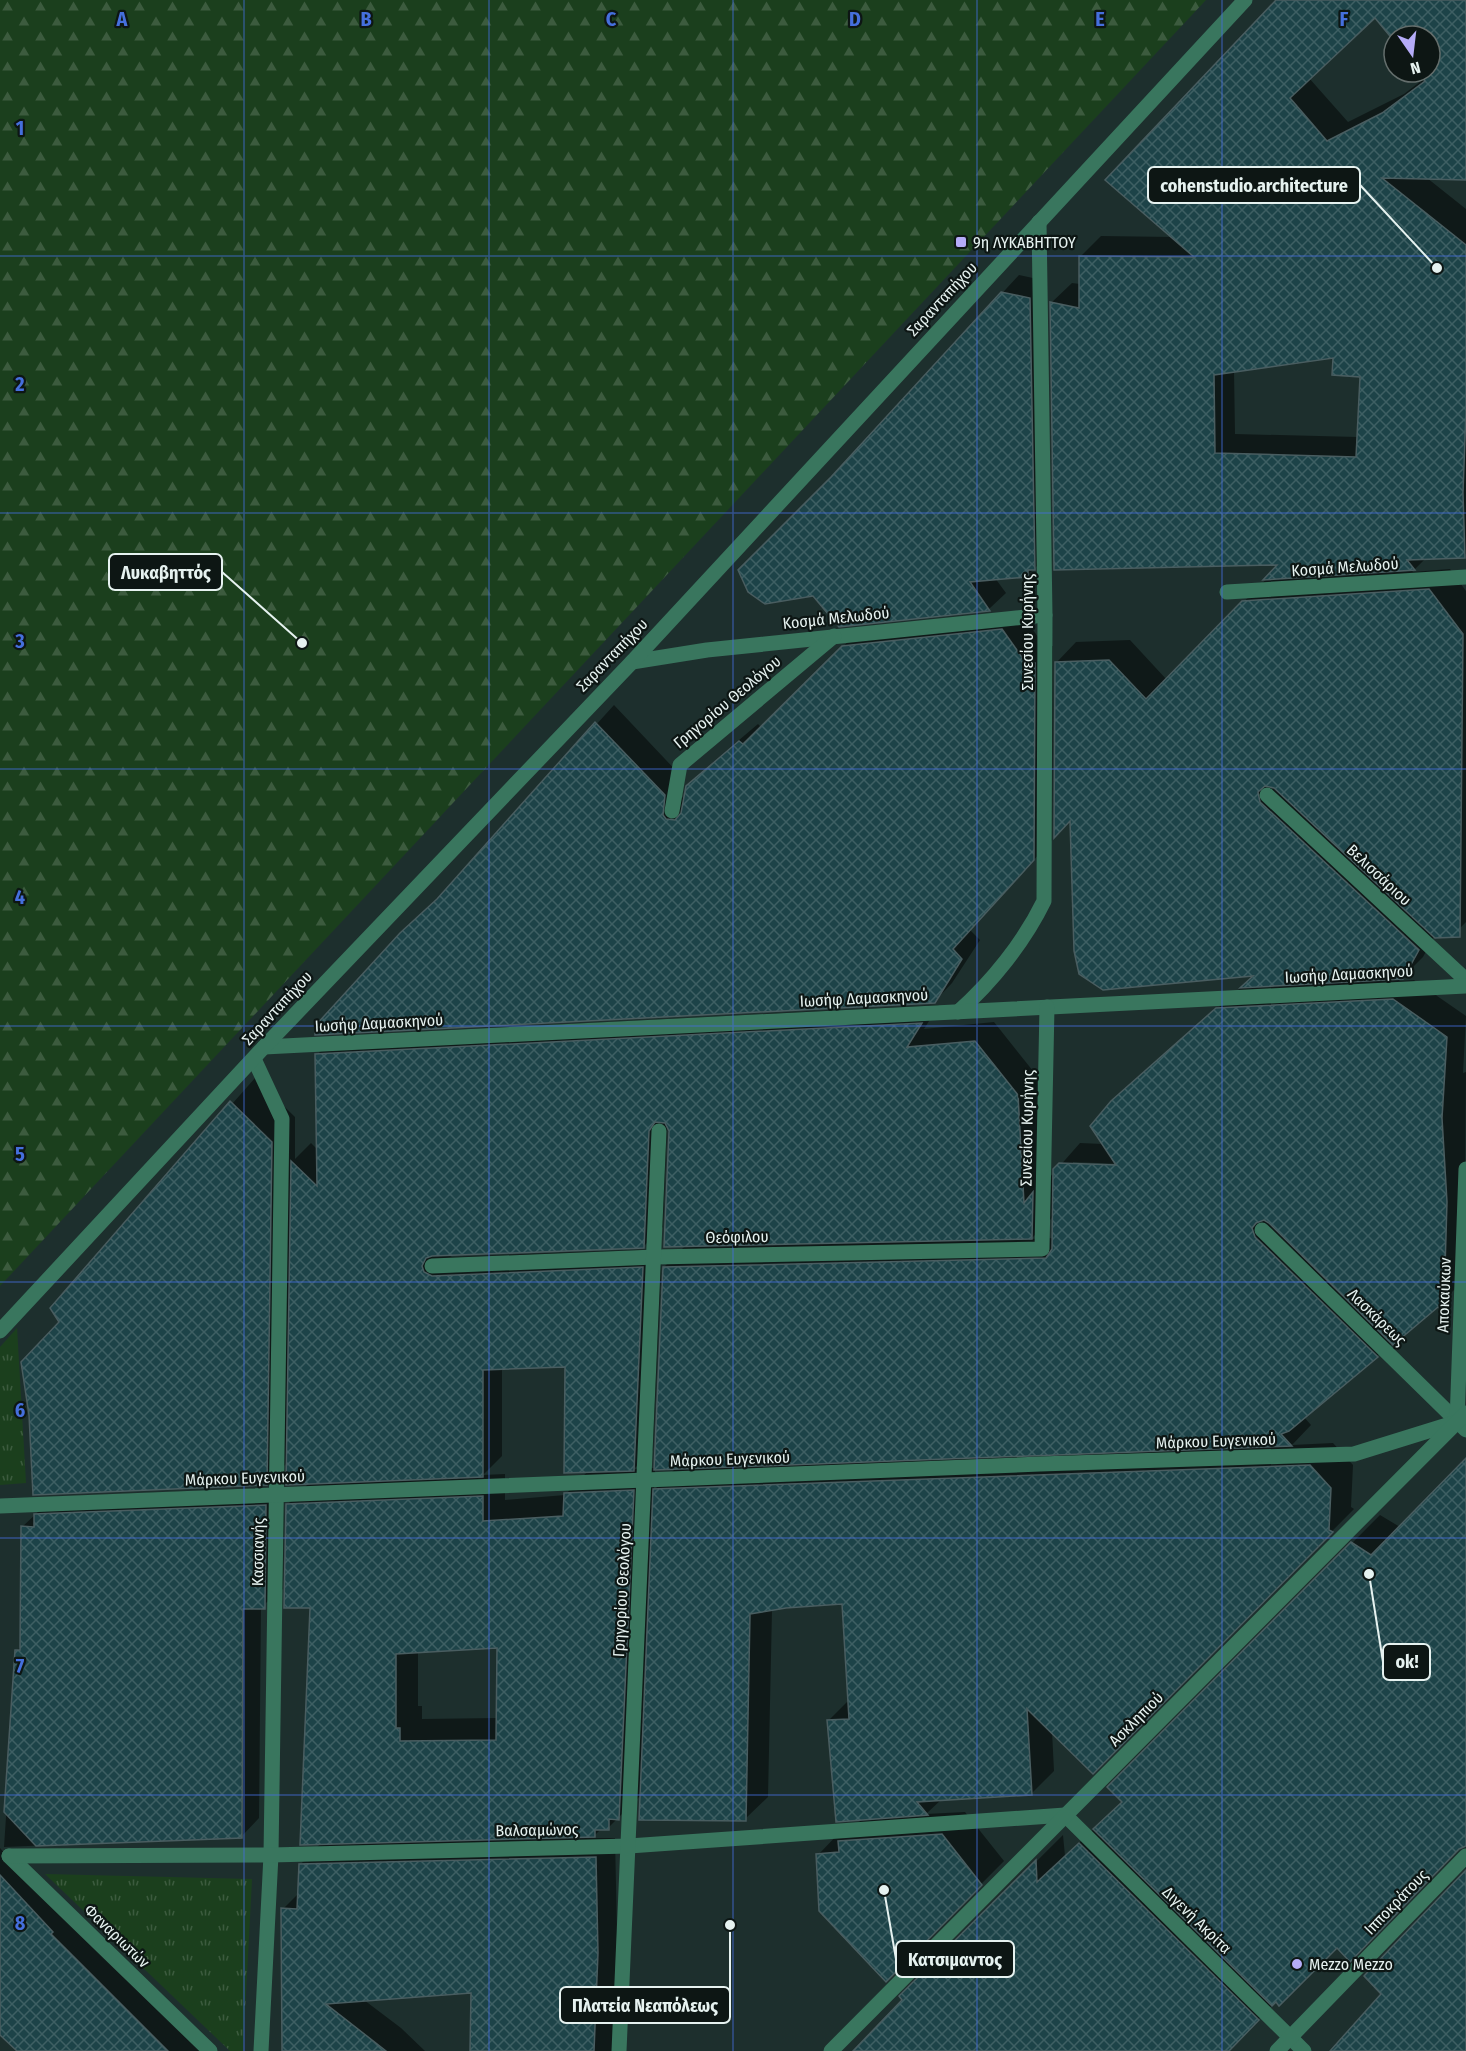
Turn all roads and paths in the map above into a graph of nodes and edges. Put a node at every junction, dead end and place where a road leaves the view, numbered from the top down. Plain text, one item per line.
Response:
1 (1245, 0) edge
2 (1039, 222) junction
3 (1466, 577) edge
4 (1227, 592) dead end
5 (1045, 615) junction
6 (834, 636) junction
7 (632, 662) junction
8 (1267, 795) dead end
9 (672, 811) dead end
10 (1466, 980) edge
11 (1466, 986) edge
12 (1047, 1007) junction
13 (958, 1012) junction
14 (259, 1053) junction
15 (659, 1131) dead end
16 (1466, 1169) edge
17 (1262, 1230) dead end
18 (1042, 1249) joint
19 (655, 1257) junction
20 (432, 1266) dead end
21 (0, 1331) edge
22 (1463, 1422) edge
23 (645, 1480) junction
24 (277, 1495) junction
25 (0, 1506) edge
26 (1065, 1815) junction
27 (629, 1846) junction
28 (271, 1855) junction
29 (3, 1856) edge
30 (1466, 1856) edge
31 (1291, 2037) junction
32 (210, 2051) edge
33 (261, 2051) edge
34 (619, 2051) edge
35 (831, 2051) edge
36 (1277, 2051) edge
37 (1304, 2051) edge

1 - 2 street, Σαρανταπήχου
2 - 5 street, Συνεσίου Κυρήνης
2 - 7 street, Σαρανταπήχου
3 - 4 street, Κοσμά Μελωδού
5 - 6 street, Κοσμά Μελωδού
5 - 13 street, Συνεσίου Κυρήνης
6 - 7 street, Κοσμά Μελωδού
6 - 9 street, Γρηγορίου Θεολόγου
7 - 14 street, Σαρανταπήχου
8 - 10 street, Βελισσάριου
11 - 12 street, Ιωσήφ Δαμασκηνού
12 - 13 street, Ιωσήφ Δαμασκηνού
12 - 18 street, Συνεσίου Κυρήνης
13 - 14 street, Ιωσήφ Δαμασκηνού
14 - 21 street, Σαρανταπήχου
14 - 24 street, Κασσιανής
15 - 19 street, Γρηγορίου Θεολόγου
16 - 22 street, Αποκαύκων
17 - 22 street, Λασκάρεως
18 - 19 street, Θεόφιλου
19 - 20 street, Θεόφιλου
19 - 23 street, Γρηγορίου Θεολόγου
22 - 23 street, Μάρκου Ευγενικού
22 - 26 street, Ασκληπιού
23 - 24 street, Μάρκου Ευγενικού
23 - 27 street, Γρηγορίου Θεολόγου
24 - 25 street, Μάρκου Ευγενικού
24 - 28 street, Κασσιανής
26 - 27 street, Βαλσαμώνος
26 - 31 street, Διγενή Ακρίτα
26 - 35 street, Ασκληπιού
27 - 28 street, Βαλσαμώνος
27 - 34 street, Γρηγορίου Θεολόγου
28 - 29 street, Βαλσαμώνος
28 - 33 street, Κασσιανής
29 - 32 street, Φαναριωτών
30 - 31 street, Ιπποκράτους
31 - 36 street, Ιπποκράτους
31 - 37 street, Διγενή Ακρίτα

